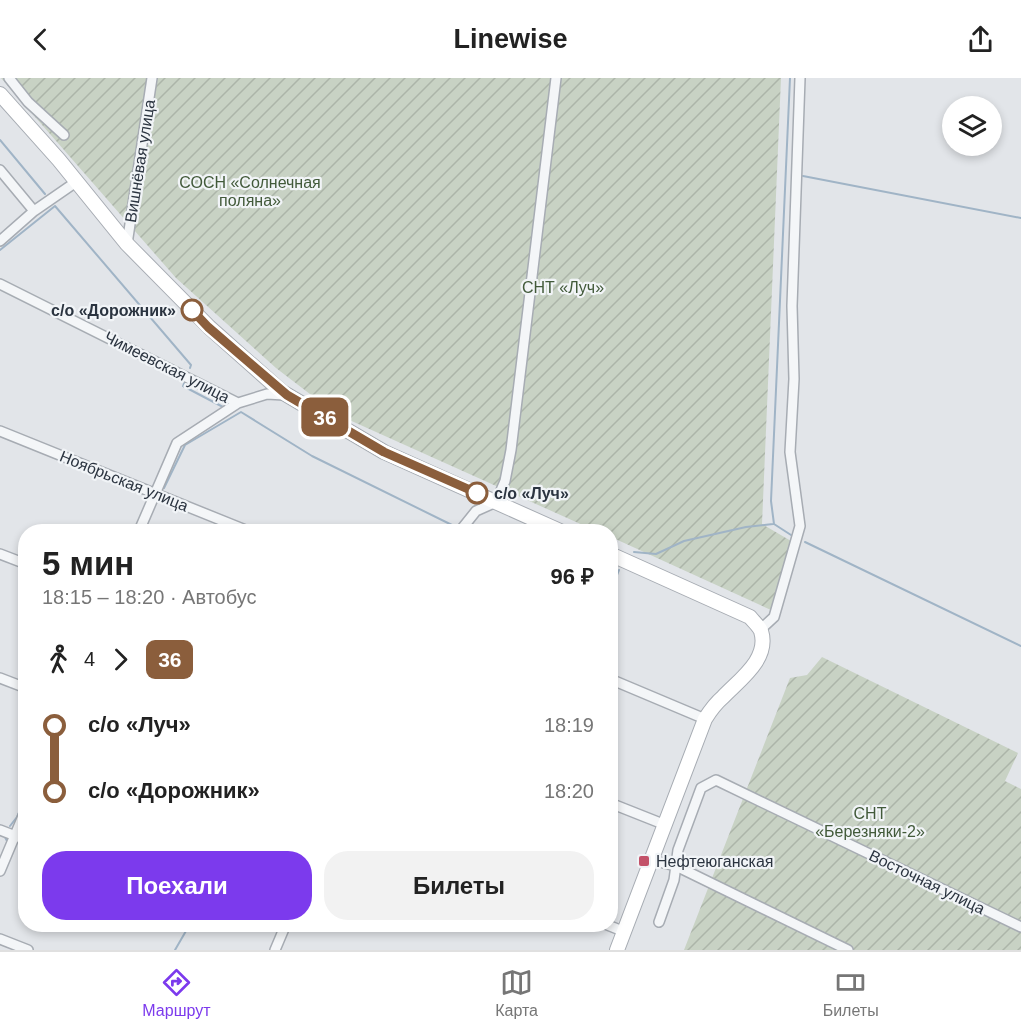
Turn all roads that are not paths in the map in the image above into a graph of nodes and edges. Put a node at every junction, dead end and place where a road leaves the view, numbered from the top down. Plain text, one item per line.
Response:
1 (9, 78) edge
2 (152, 78) edge
3 (556, 78) edge
4 (800, 78) edge
5 (0, 94) edge
6 (64, 135) dead end
7 (0, 170) edge
8 (76, 182) junction
9 (34, 211) junction
10 (0, 241) edge
11 (127, 244) junction
12 (0, 284) edge
13 (287, 395) junction
14 (238, 403) junction
15 (0, 431) edge
16 (154, 494) junction
17 (496, 502) junction
18 (142, 524) edge
19 (230, 524) edge
20 (466, 524) edge
21 (545, 524) edge
22 (0, 555) edge
23 (618, 558) edge
24 (18, 561) edge
25 (761, 629) junction
26 (0, 678) edge
27 (618, 682) edge
28 (18, 685) edge
29 (705, 719) junction
30 (618, 806) edge
31 (663, 824) junction
32 (18, 829) edge
33 (0, 830) edge
34 (15, 836) junction
35 (18, 837) edge
36 (651, 860) junction
37 (676, 866) junction
38 (0, 871) edge
39 (659, 922) dead end
40 (1021, 927) edge
41 (618, 929) edge
42 (283, 932) edge
43 (625, 932) junction
44 (0, 939) edge
45 (28, 950) edge
46 (275, 950) edge
47 (617, 950) edge
48 (848, 950) edge

1 - 6 street
2 - 11 street, Вишнёвая улица
3 - 17 street
4 - 25 street
5 - 8 street
7 - 9 street
8 - 9 street
8 - 11 street
9 - 10 street
11 - 13 street
12 - 14 street, Чимеевская улица
13 - 14 street
13 - 17 street
14 - 16 street
15 - 16 street, Ноябрьская улица
16 - 18 street
16 - 19 street, Ноябрьская улица
17 - 20 street
17 - 21 street
22 - 24 street
23 - 25 street
25 - 29 street
26 - 28 street
27 - 29 street
29 - 31 street
30 - 31 street
31 - 36 street
32 - 34 street
33 - 34 street
34 - 35 street
34 - 38 street
36 - 37 street
36 - 43 street
37 - 39 street, Восточная улица
37 - 40 street, Восточная улица
37 - 48 street
41 - 43 street
42 - 46 street
43 - 47 street
44 - 45 street

